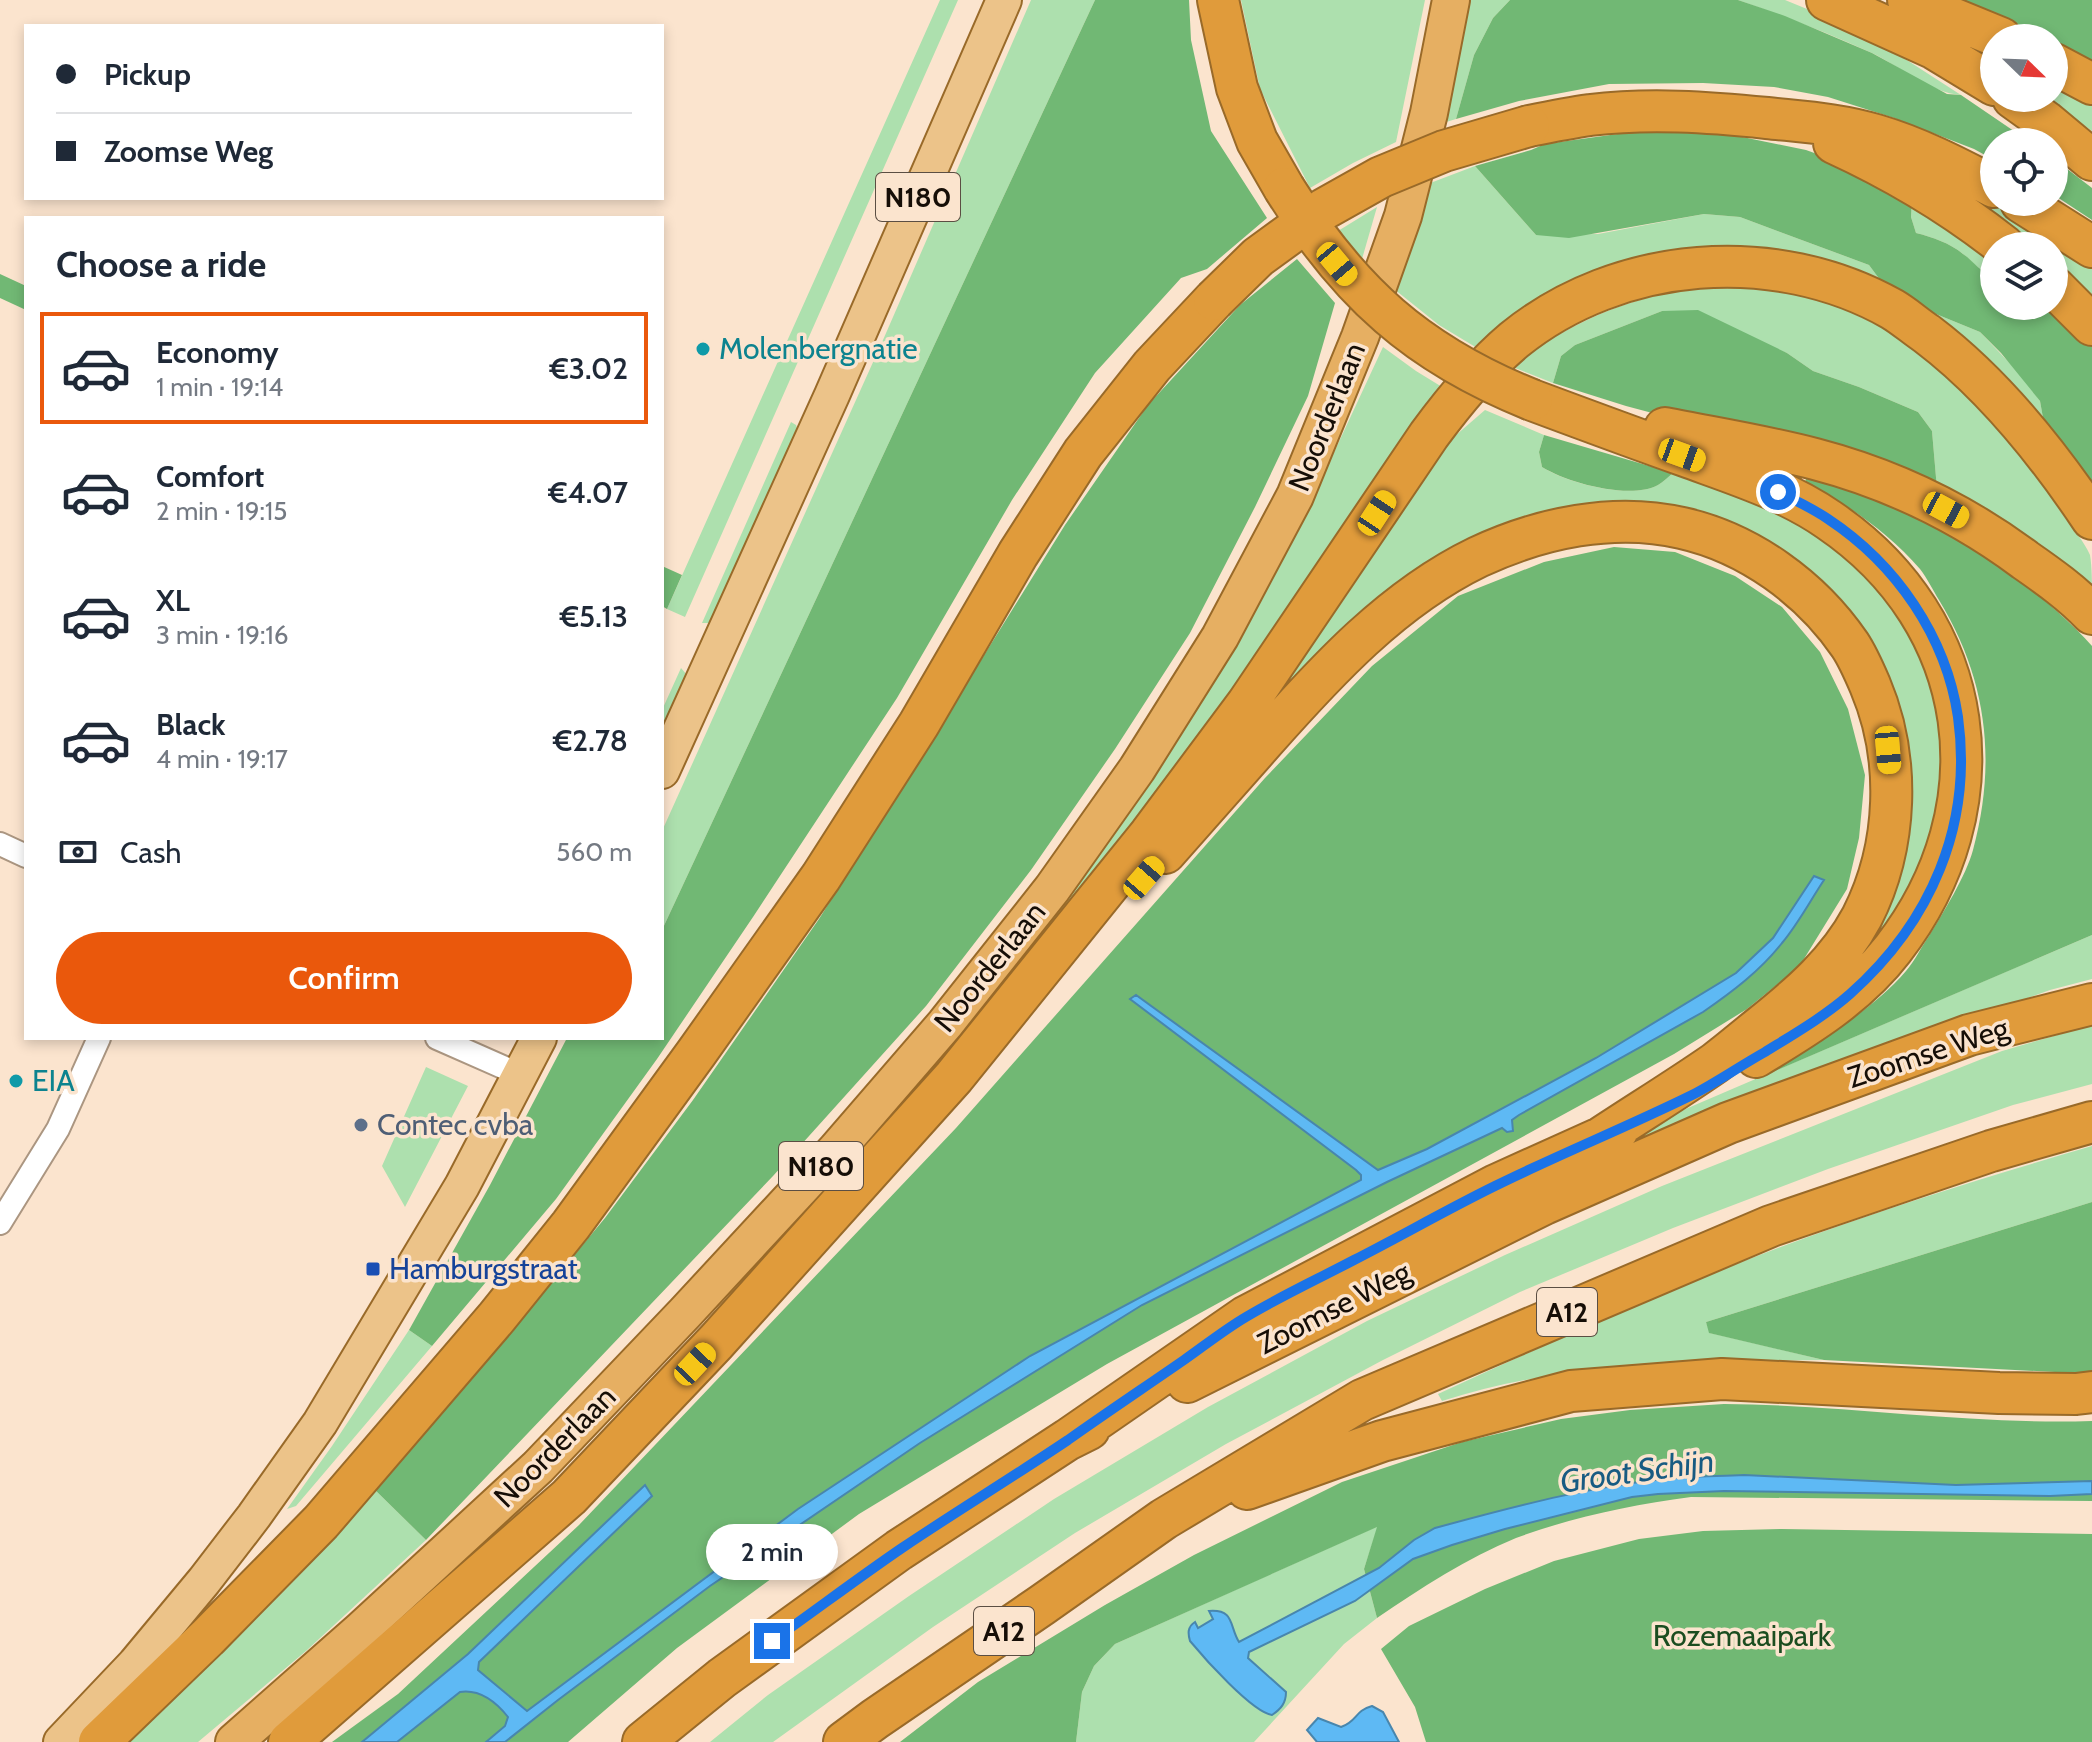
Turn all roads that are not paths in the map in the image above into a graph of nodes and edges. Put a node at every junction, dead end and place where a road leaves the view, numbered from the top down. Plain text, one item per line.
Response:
1 (1004, 0) edge
2 (1218, 0) edge
3 (1451, 0) edge
4 (1827, 0) edge
5 (1908, 0) edge
6 (1980, 29) edge
7 (2068, 71) edge
8 (1980, 77) edge
9 (2092, 84) edge
10 (2032, 112) edge
11 (1767, 118) junction
12 (2092, 160) edge
13 (1980, 180) edge
14 (2043, 216) edge
15 (1985, 232) edge
16 (2092, 247) edge
17 (2068, 301) edge
18 (2092, 325) edge
19 (1532, 400) junction
20 (2092, 519) edge
21 (2092, 614) edge
22 (664, 767) edge
23 (0, 844) edge
24 (24, 855) edge
25 (2092, 1004) edge
26 (98, 1040) edge
27 (442, 1040) edge
28 (538, 1040) edge
29 (521, 1075) junction
30 (954, 1077) junction
31 (2092, 1122) edge
32 (1596, 1141) junction
33 (0, 1223) edge
34 (2092, 1392) edge
35 (1067, 1440) junction
36 (1164, 1519) junction
37 (61, 1742) edge
38 (99, 1742) edge
39 (234, 1742) edge
40 (289, 1742) edge
41 (643, 1742) edge
42 (844, 1742) edge

1 - 22 main road, N180
2 - 19 highway, bridge
3 - 39 highway, Noorderlaan / N180
4 - 8 highway
5 - 6 highway
7 - 9 highway
10 - 12 highway
11 - 13 highway
11 - 15 highway
11 - 38 highway, bridge
14 - 16 highway
17 - 18 highway
19 - 21 highway
19 - 32 highway
20 - 30 highway
23 - 24 street
25 - 35 highway, Zoomse Weg
26 - 33 street
27 - 29 street
28 - 29 main road
29 - 37 main road
30 - 32 highway
30 - 40 highway
31 - 36 highway, A12
32 - 35 highway
34 - 36 highway
35 - 41 highway, Zoomse Weg
36 - 42 highway, A12

